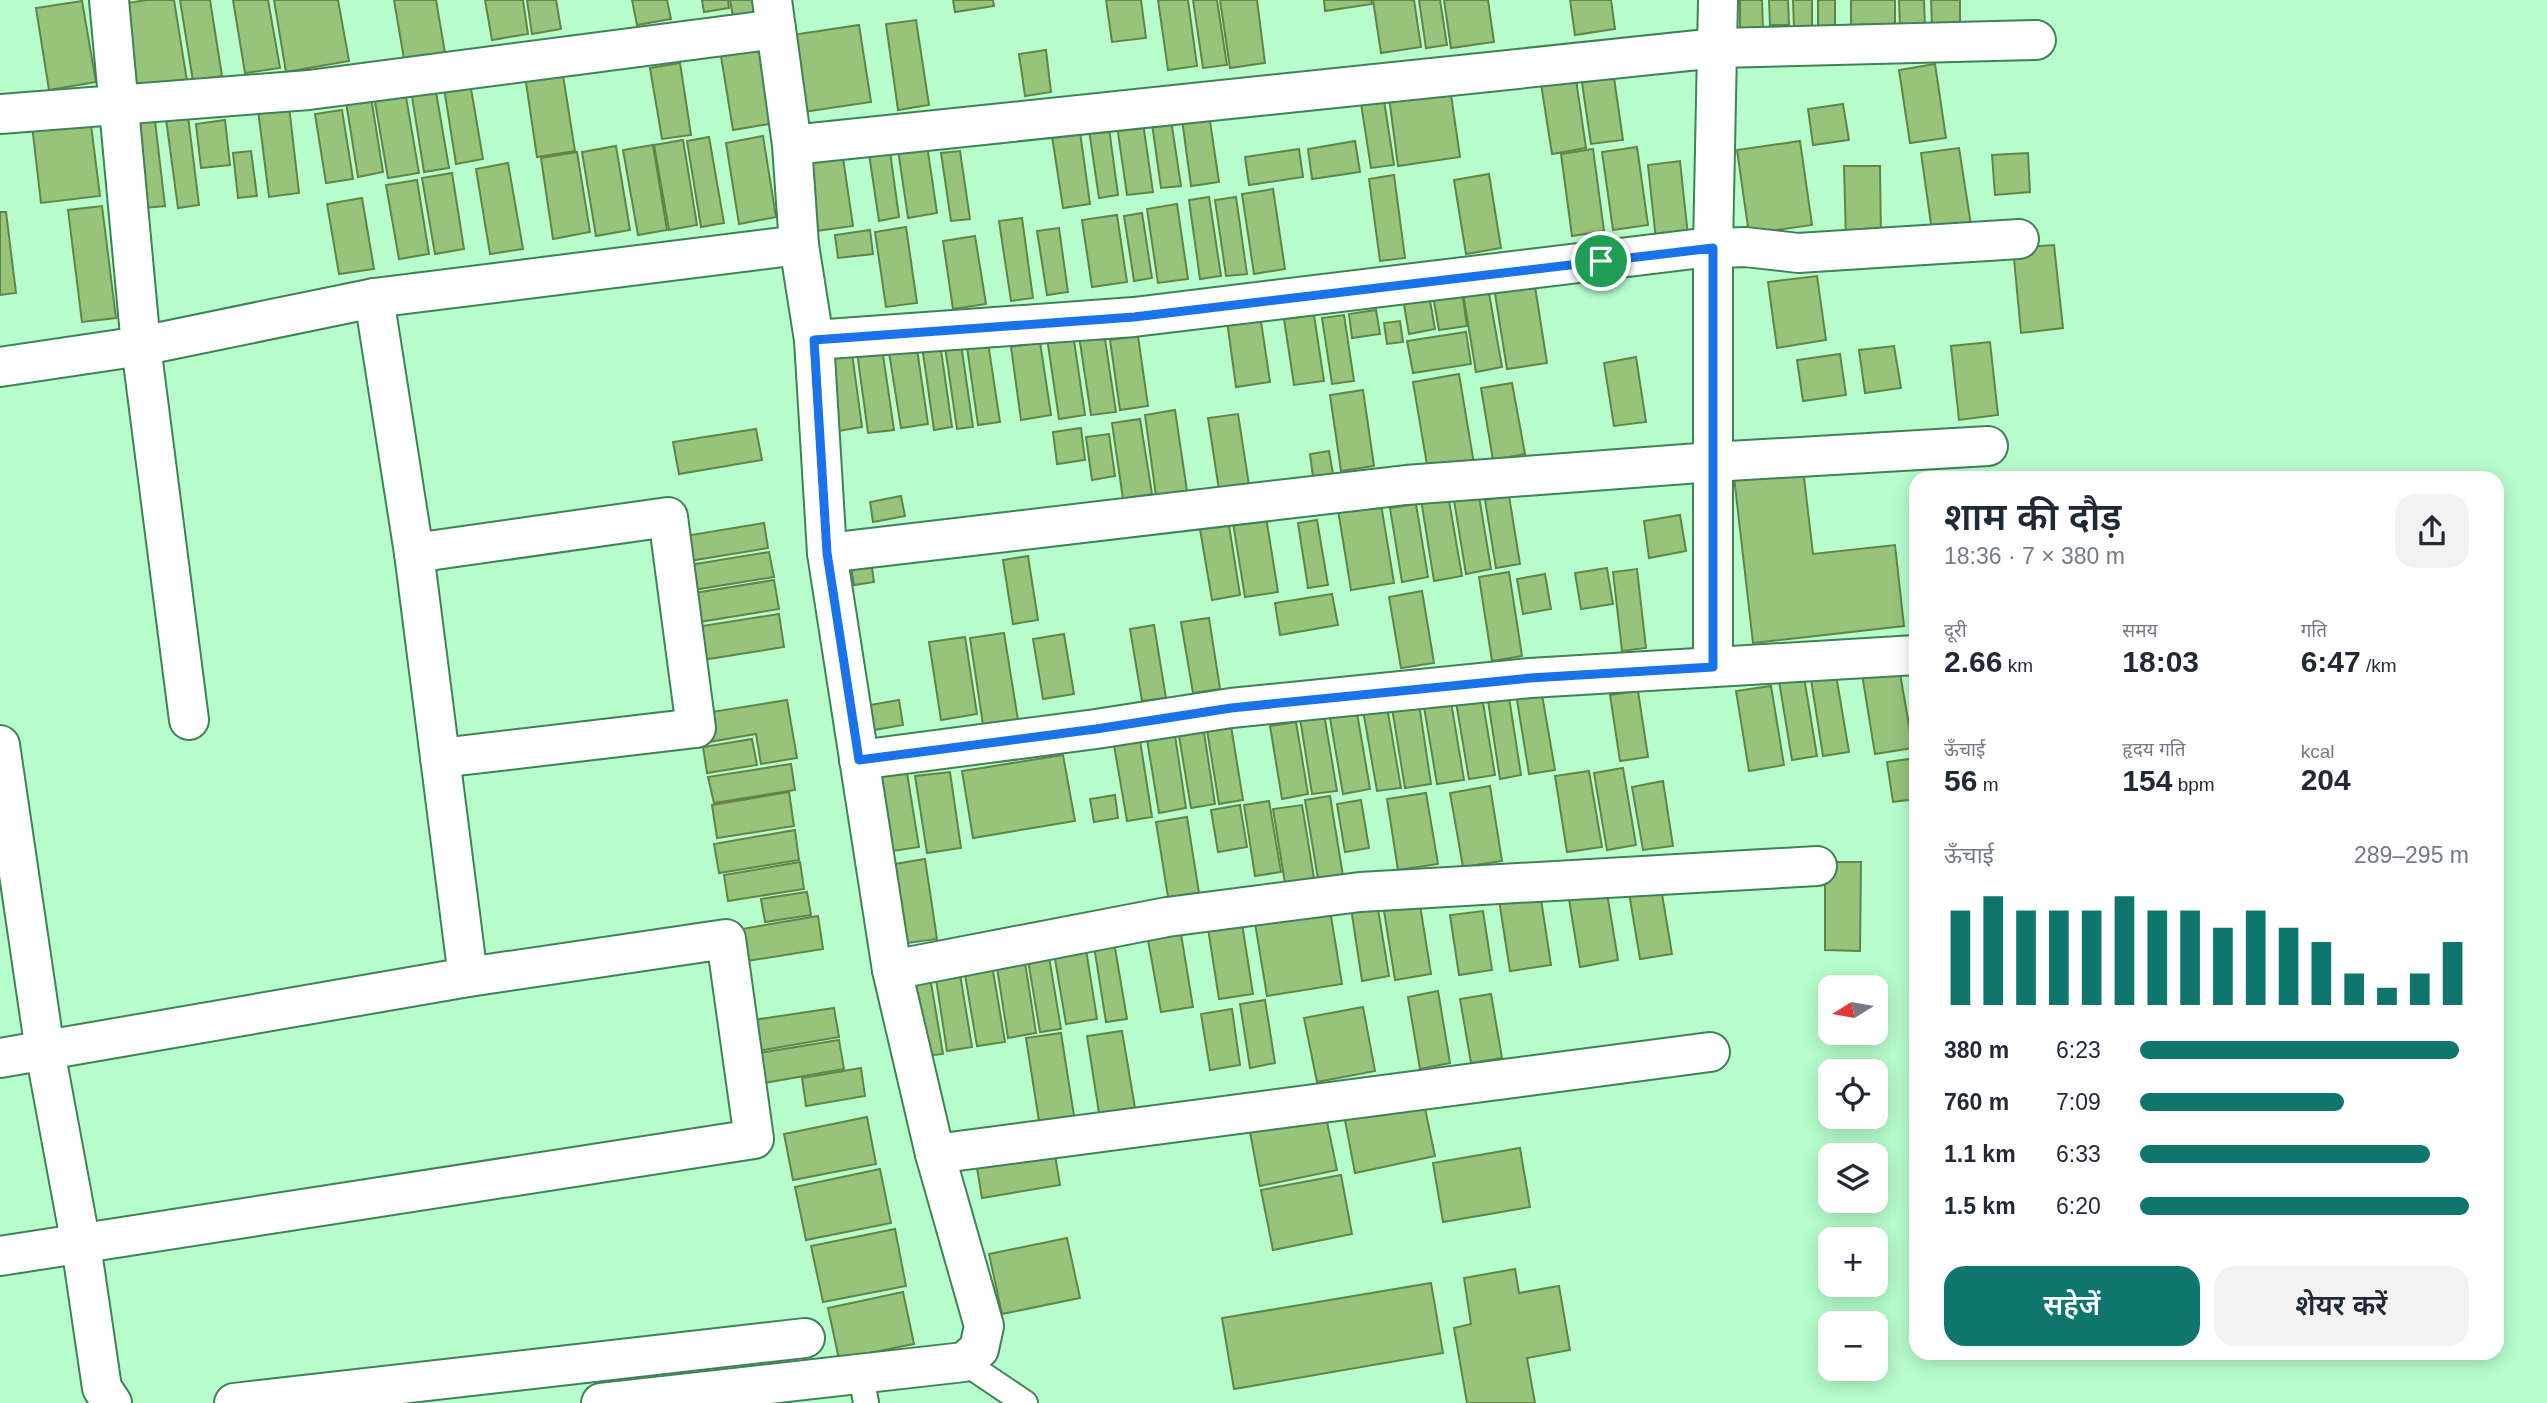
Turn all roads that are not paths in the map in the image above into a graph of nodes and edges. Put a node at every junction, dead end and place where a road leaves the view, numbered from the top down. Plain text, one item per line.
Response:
1 (108, 0) edge
2 (1718, 0) edge
3 (774, 15) edge
4 (2036, 40) dead end
5 (1717, 48) junction
6 (118, 103) junction
7 (0, 114) edge
8 (792, 145) junction
9 (2019, 239) dead end
10 (799, 246) junction
11 (1713, 248) junction
12 (374, 298) junction
13 (814, 340) junction
14 (141, 346) junction
15 (0, 367) edge
16 (1988, 446) dead end
17 (1712, 462) junction
18 (414, 553) junction
19 (827, 553) junction
20 (1909, 655) edge
21 (1713, 667) junction
22 (189, 720) dead end
23 (0, 745) edge
24 (440, 758) junction
25 (859, 760) junction
26 (8, 847) edge
27 (1817, 866) dead end
28 (892, 970) junction
29 (468, 977) junction
30 (45, 1051) junction
31 (1710, 1052) dead end
32 (0, 1058) edge
33 (934, 1154) junction
34 (81, 1245) junction
35 (0, 1256) edge
36 (805, 1338) dead end
37 (964, 1362) junction
38 (864, 1389) edge
39 (112, 1403) edge
40 (234, 1403) edge
41 (601, 1403) edge
42 (1025, 1403) edge

1 - 6 street
2 - 5 street
3 - 6 street
3 - 8 street
4 - 5 street
5 - 8 street
5 - 11 street
6 - 7 street
6 - 14 street
8 - 10 street
9 - 11 street
10 - 12 street
10 - 13 street
11 - 13 street
11 - 17 street
12 - 14 street
12 - 18 street
13 - 19 street
14 - 15 street
14 - 22 street
16 - 17 street
17 - 19 street
17 - 21 street
18 - 24 street
18 - 24 street
19 - 25 street
20 - 21 street
21 - 25 street
23 - 26 street
24 - 29 street
25 - 28 street
26 - 30 street
27 - 28 street
28 - 33 street
29 - 30 street
29 - 34 street
30 - 32 street
30 - 34 street
31 - 33 street
33 - 37 street
34 - 35 street
34 - 39 street
36 - 40 street
37 - 38 street
37 - 42 lane
38 - 41 street

